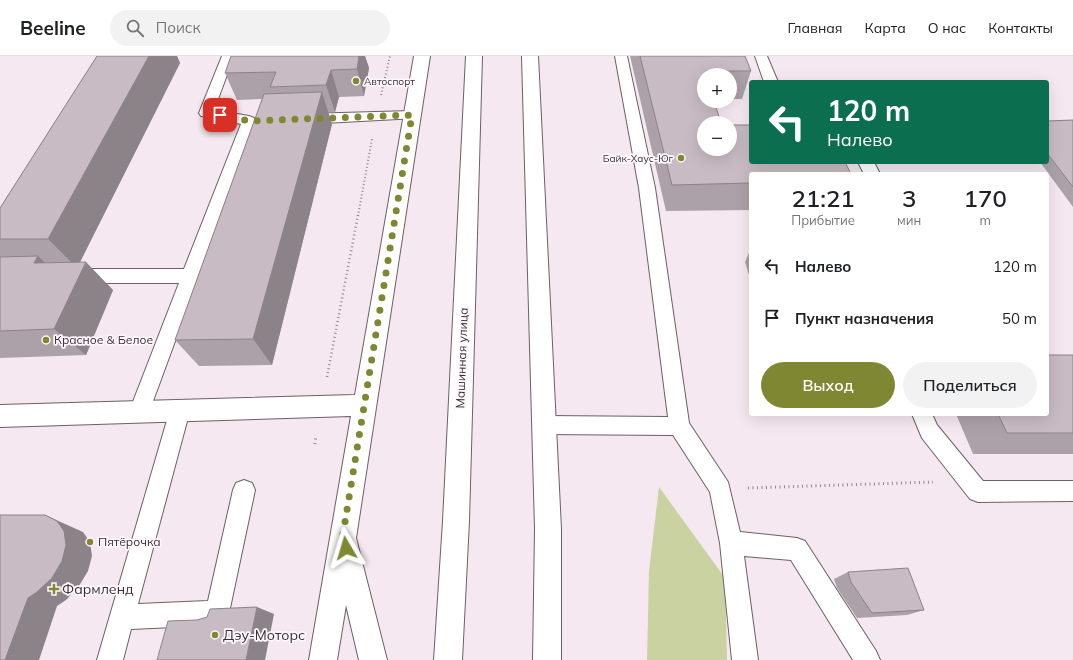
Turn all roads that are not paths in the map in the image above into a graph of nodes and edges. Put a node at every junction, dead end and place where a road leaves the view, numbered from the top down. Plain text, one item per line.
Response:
1 (228, 56) edge
2 (422, 56) edge
3 (474, 56) edge
4 (530, 56) edge
5 (621, 56) edge
6 (761, 56) edge
7 (770, 80) edge
8 (412, 115) junction
9 (289, 120) edge
10 (55, 276) edge
11 (190, 276) junction
12 (366, 405) junction
13 (180, 410) junction
14 (139, 412) junction
15 (0, 416) edge
16 (923, 416) edge
17 (544, 425) junction
18 (679, 426) junction
19 (244, 490) dead end
20 (1073, 491) edge
21 (343, 534) junction
22 (732, 543) junction
23 (122, 617) junction
24 (110, 660) edge
25 (322, 660) edge
26 (373, 660) edge
27 (448, 660) edge
28 (548, 660) edge
29 (745, 660) edge
30 (866, 660) edge

1 - 11 lane
2 - 8 main road
3 - 27 main road, Машинная улица
4 - 17 main road
5 - 18 lane
6 - 7 lane
8 - 9 lane
8 - 12 main road
10 - 11 lane
11 - 14 lane
12 - 13 main road
12 - 21 main road
13 - 14 main road
13 - 23 lane
14 - 15 main road
16 - 20 lane
17 - 18 lane
17 - 28 main road
18 - 22 lane
19 - 23 lane
21 - 25 main road
21 - 26 main road
22 - 29 lane
22 - 30 lane
23 - 24 lane

